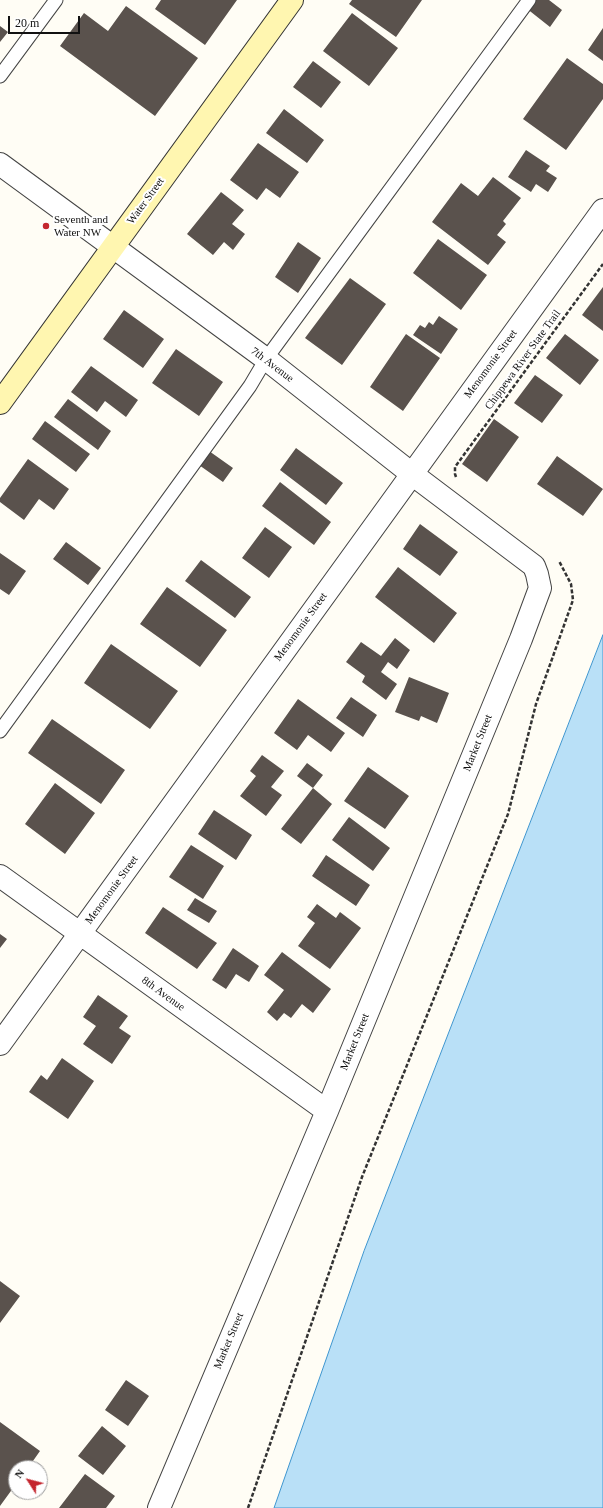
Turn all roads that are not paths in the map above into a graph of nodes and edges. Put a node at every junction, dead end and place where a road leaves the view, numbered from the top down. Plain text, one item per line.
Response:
1 (56, 0) edge
2 (292, 0) edge
3 (529, 0) edge
4 (0, 76) edge
5 (0, 164) edge
6 (603, 210) edge
7 (113, 247) junction
8 (266, 359) junction
9 (0, 403) edge
10 (412, 474) junction
11 (537, 574) joint
12 (0, 731) edge
13 (0, 876) edge
14 (81, 934) junction
15 (0, 1044) edge
16 (327, 1111) junction
17 (159, 1508) edge

1 - 4 lane
2 - 7 main road, Water Street
3 - 8 lane
5 - 7 street, 7th Avenue
6 - 10 street, Menomonie Street
7 - 8 street, 7th Avenue
7 - 9 main road, Water Street
8 - 10 street, 7th Avenue
8 - 12 lane
10 - 11 street, 7th Avenue
10 - 14 street, Menomonie Street
11 - 16 street, Market Street
13 - 14 street, 8th Avenue
14 - 15 street, Menomonie Street
14 - 16 street, 8th Avenue
16 - 17 street, Market Street

